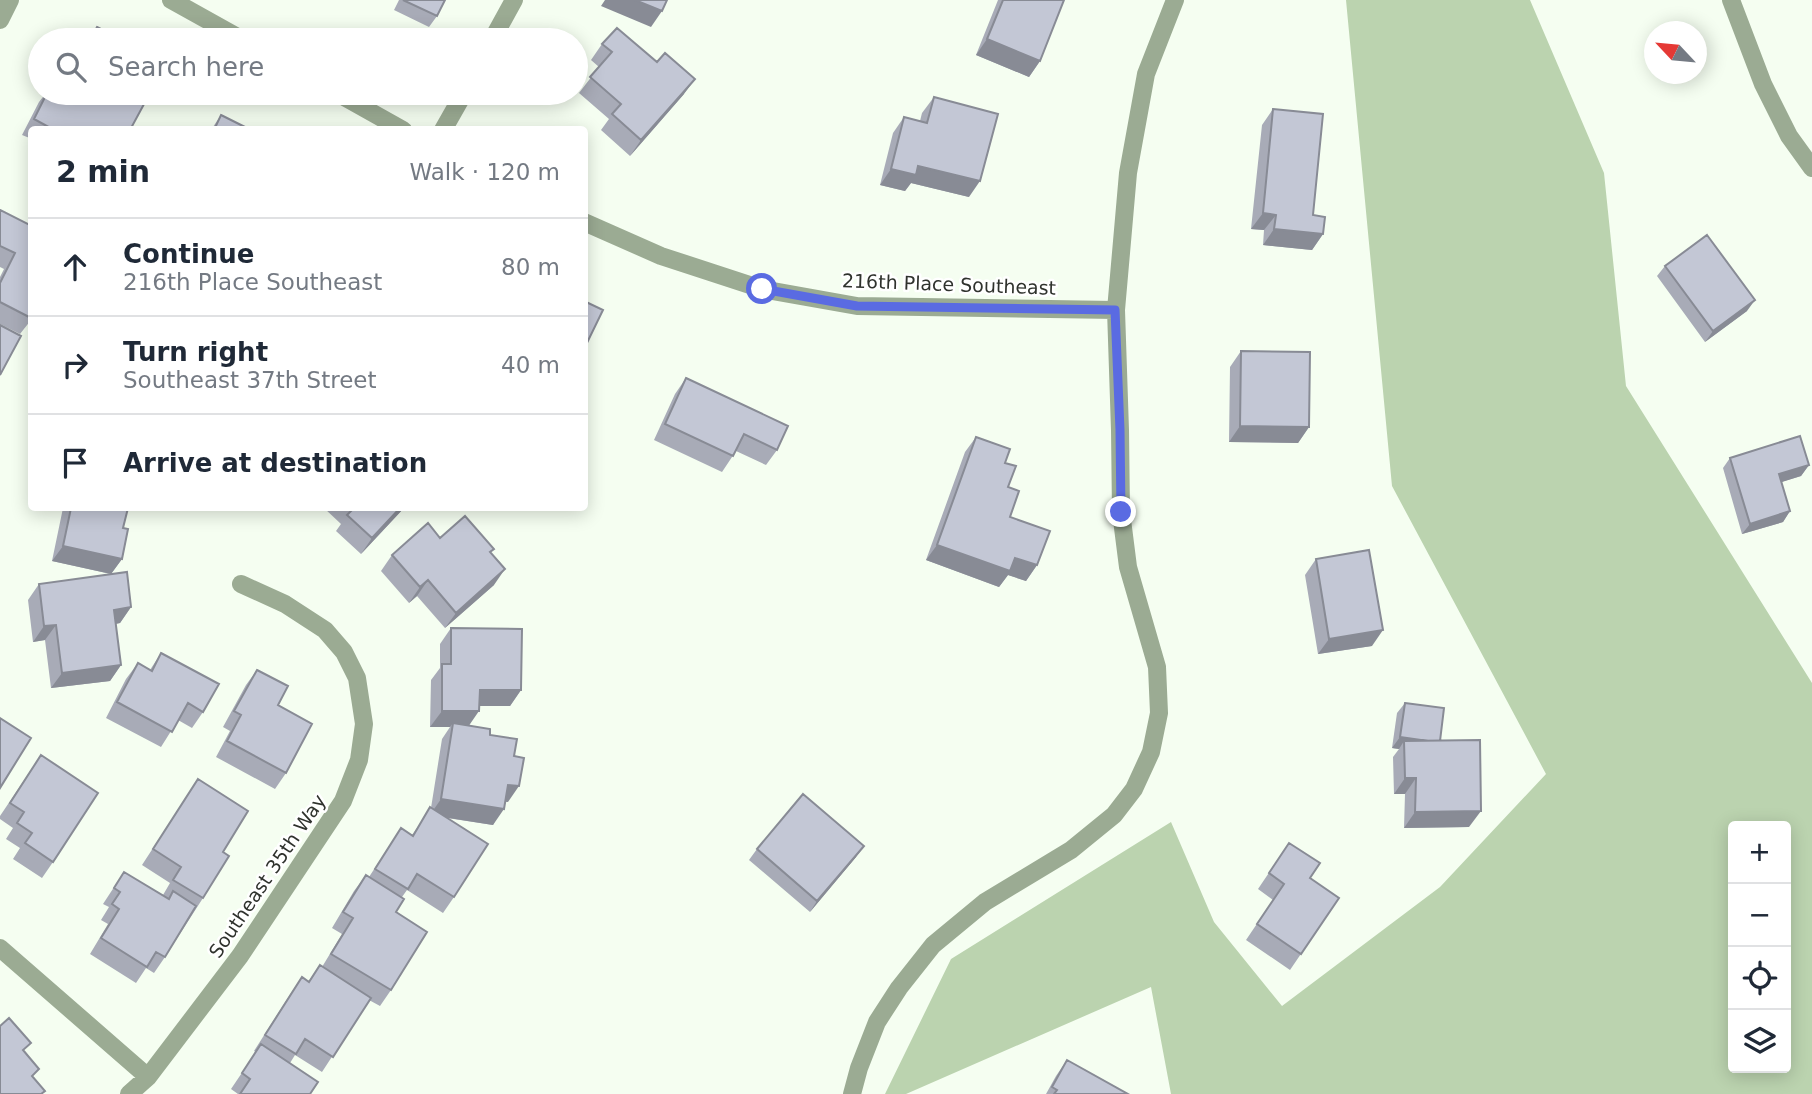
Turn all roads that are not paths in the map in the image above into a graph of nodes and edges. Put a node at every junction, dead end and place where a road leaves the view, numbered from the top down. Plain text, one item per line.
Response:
1 (10, 0) edge
2 (171, 0) edge
3 (514, 0) edge
4 (1175, 0) edge
5 (1731, 0) edge
6 (0, 20) edge
7 (221, 28) edge
8 (499, 28) edge
9 (358, 105) edge
10 (457, 105) edge
11 (396, 126) edge
12 (445, 126) edge
13 (1812, 168) edge
14 (588, 224) edge
15 (1115, 310) junction
16 (241, 584) dead end
17 (0, 948) edge
18 (148, 1077) junction
19 (129, 1094) edge
20 (852, 1094) edge

1 - 6 street
2 - 7 street
3 - 8 street
4 - 15 street
5 - 13 street
9 - 11 street
10 - 12 street
14 - 15 street, 216th Place Southeast
15 - 20 street
16 - 18 street, Southeast 35th Way
17 - 18 street
18 - 19 street, Southeast 35th Way

